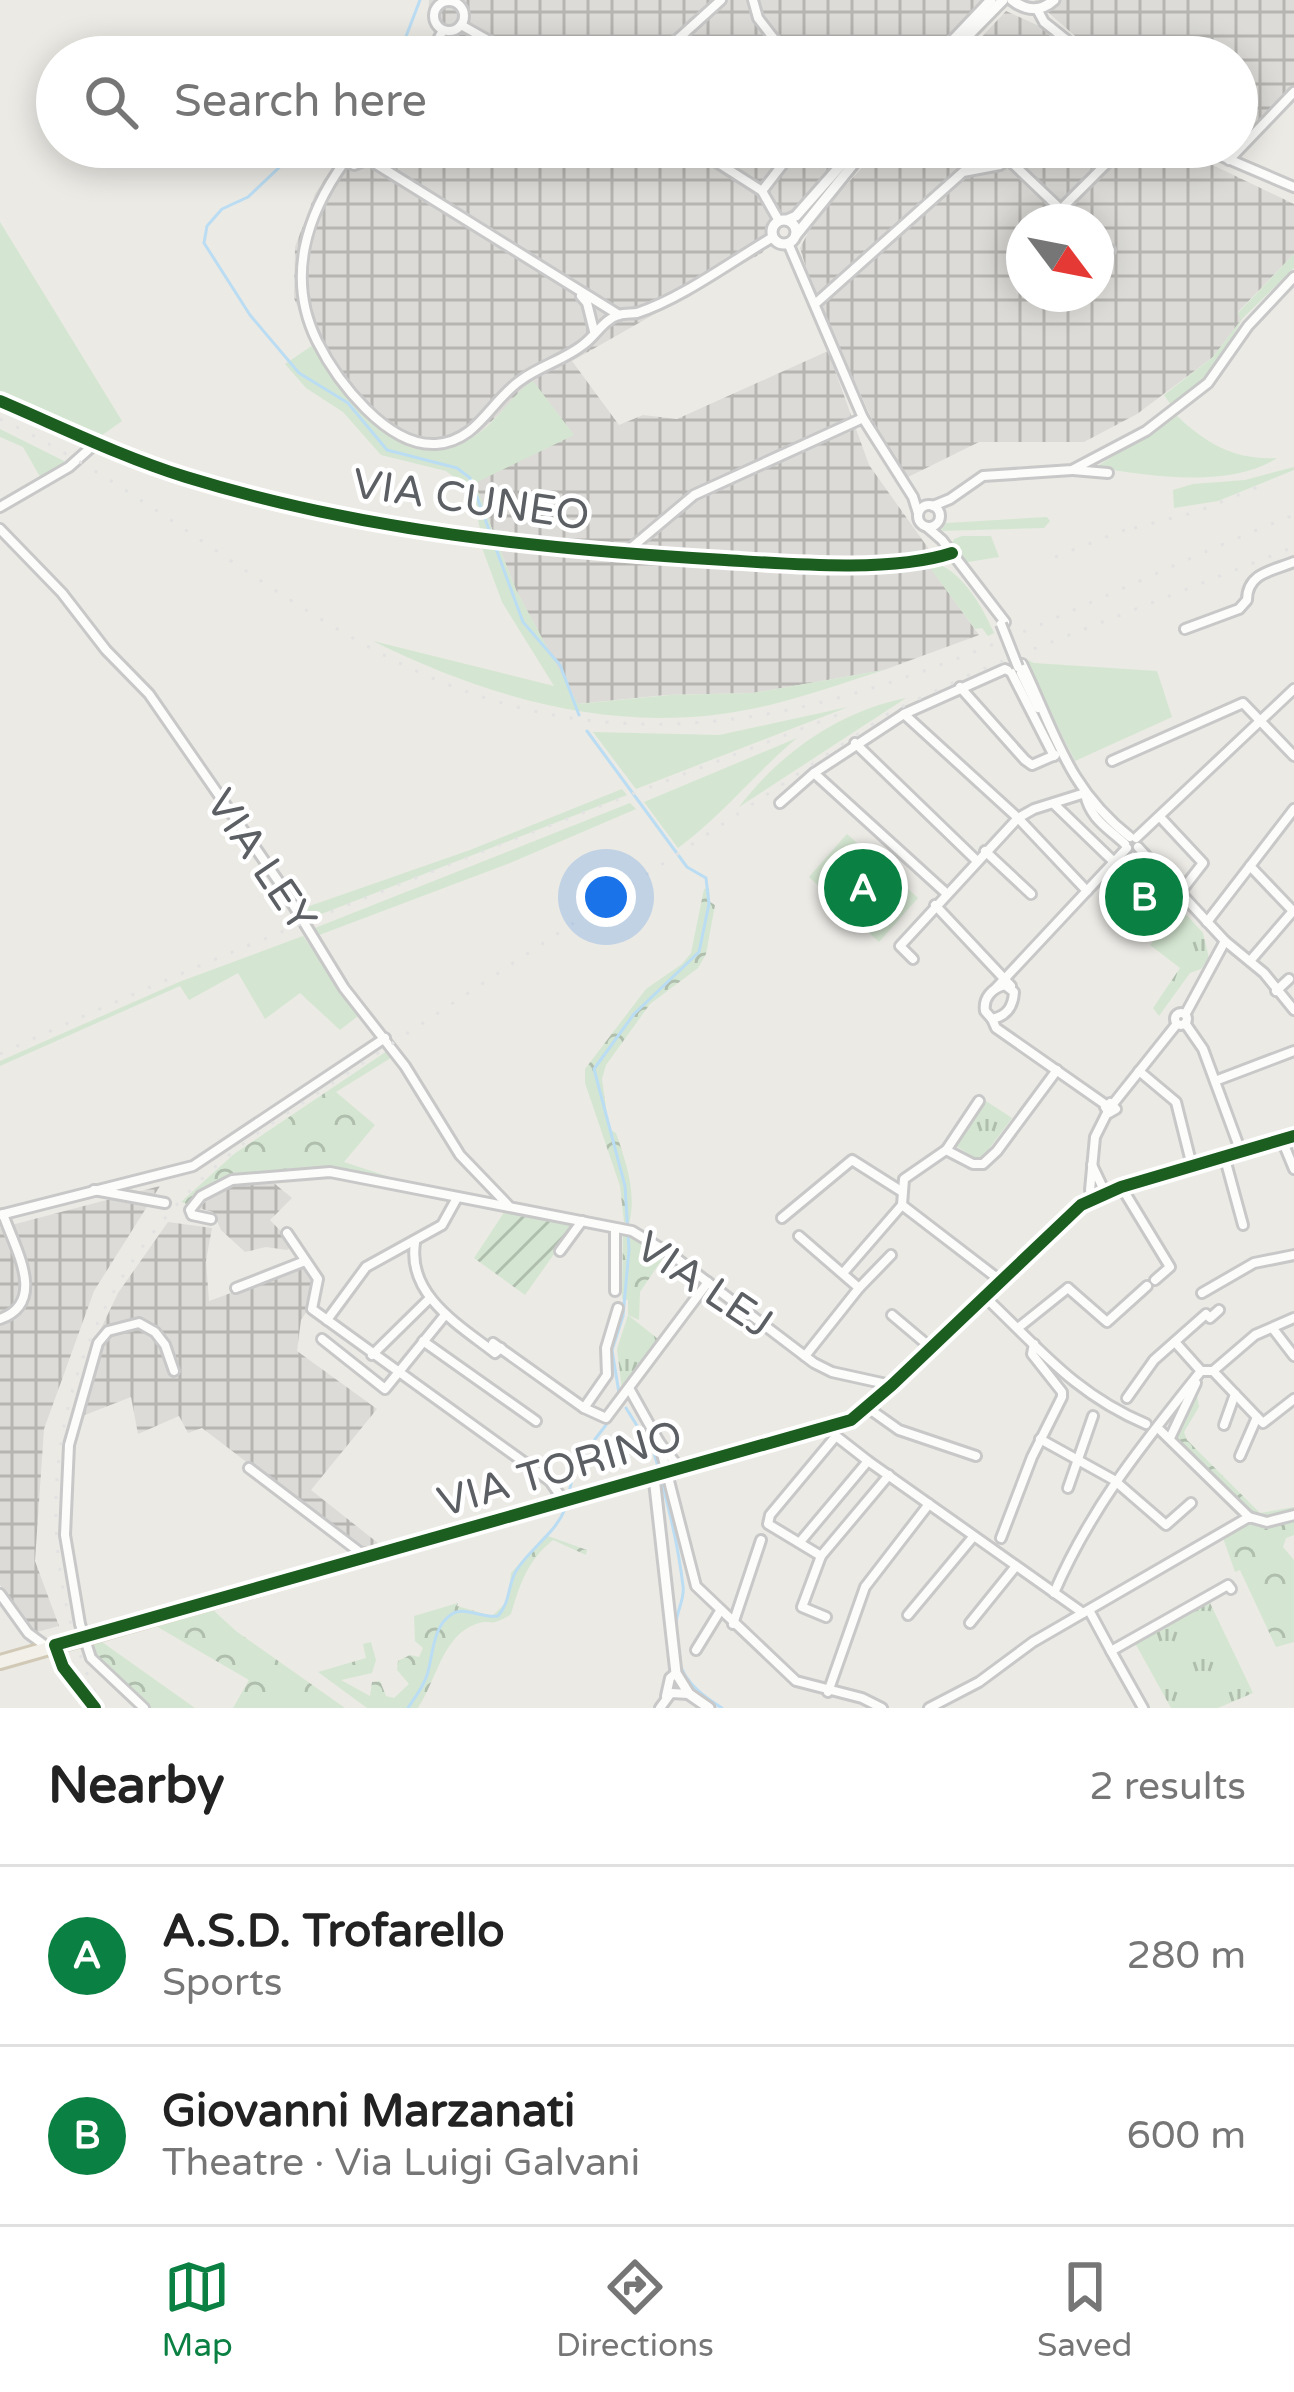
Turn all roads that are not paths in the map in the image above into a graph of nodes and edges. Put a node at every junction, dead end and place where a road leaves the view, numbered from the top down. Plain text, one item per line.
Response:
1 (721, 0) edge
2 (753, 0) edge
3 (991, 0) edge
4 (1003, 0) edge
5 (1012, 0) edge
6 (1054, 0) edge
7 (1037, 9) junction
8 (461, 25) junction
9 (443, 30) junction
10 (440, 36) edge
11 (481, 36) edge
12 (681, 36) edge
13 (772, 36) edge
14 (957, 36) edge
15 (968, 36) edge
16 (1062, 36) edge
17 (1294, 92) edge
18 (1258, 130) edge
19 (340, 168) edge
20 (382, 168) edge
21 (726, 168) edge
22 (780, 168) edge
23 (838, 168) edge
24 (850, 168) edge
25 (978, 168) edge
26 (1017, 168) edge
27 (1102, 168) edge
28 (1248, 168) edge
29 (1294, 187) edge
30 (762, 191) junction
31 (1056, 204) edge
32 (1066, 204) edge
33 (783, 221) junction
34 (773, 237) junction
35 (792, 239) junction
36 (1294, 277) edge
37 (576, 290) junction
38 (815, 304) junction
39 (619, 315) junction
40 (594, 333) junction
41 (0, 401) edge
42 (862, 418) junction
43 (97, 442) junction
44 (1072, 470) junction
45 (1108, 473) dead end
46 (950, 499) junction
47 (0, 507) edge
48 (926, 508) junction
49 (935, 523) junction
50 (0, 529) edge
51 (952, 553) junction
52 (624, 554) junction
53 (1294, 562) edge
54 (1185, 629) dead end
55 (960, 688) junction
56 (1294, 689) edge
57 (904, 714) junction
58 (1260, 721) junction
59 (854, 742) junction
60 (1057, 754) junction
61 (1294, 756) edge
62 (1112, 761) dead end
63 (814, 773) junction
64 (1085, 793) junction
65 (780, 803) dead end
66 (1055, 805) junction
67 (1294, 809) edge
68 (1160, 817) junction
69 (1018, 818) junction
70 (1131, 843) junction
71 (985, 851) junction
72 (976, 860) junction
73 (1114, 862) junction
74 (1250, 866) junction
75 (1141, 888) dead end
76 (1087, 891) junction
77 (946, 892) junction
78 (1031, 894) dead end
79 (1179, 894) junction
80 (934, 905) junction
81 (1293, 911) edge
82 (1207, 922) junction
83 (1225, 940) junction
84 (913, 959) dead end
85 (1250, 961) junction
86 (1289, 979) dead end
87 (1008, 982) junction
88 (1276, 991) junction
89 (1294, 1010) edge
90 (992, 1019) junction
91 (1182, 1020) junction
92 (385, 1038) junction
93 (1294, 1052) edge
94 (1057, 1070) junction
95 (1139, 1071) junction
96 (1215, 1081) junction
97 (979, 1101) dead end
98 (1109, 1107) junction
99 (1288, 1138) edge
100 (946, 1150) junction
101 (1242, 1154) junction
102 (1225, 1159) junction
103 (1192, 1167) junction
104 (1294, 1169) edge
105 (1121, 1187) junction
106 (92, 1189) junction
107 (901, 1191) junction
108 (1096, 1192) junction
109 (457, 1198) junction
110 (165, 1203) dead end
111 (508, 1205) junction
112 (902, 1205) junction
113 (2, 1214) edge
114 (782, 1218) dead end
115 (211, 1219) dead end
116 (582, 1221) junction
117 (1243, 1226) dead end
118 (624, 1230) junction
119 (287, 1233) dead end
120 (799, 1236) dead end
121 (416, 1242) junction
122 (560, 1251) dead end
123 (891, 1255) dead end
124 (1294, 1255) edge
125 (305, 1261) junction
126 (843, 1273) junction
127 (1001, 1281) junction
128 (708, 1282) junction
129 (236, 1288) dead end
130 (859, 1288) junction
131 (615, 1291) dead end
132 (1202, 1293) dead end
133 (985, 1297) junction
134 (430, 1298) junction
135 (618, 1308) dead end
136 (1219, 1310) dead end
137 (446, 1315) junction
138 (892, 1315) dead end
139 (1294, 1318) edge
140 (0, 1319) edge
141 (327, 1321) junction
142 (1018, 1328) junction
143 (1274, 1330) junction
144 (322, 1339) dead end
145 (423, 1341) junction
146 (1175, 1342) junction
147 (1034, 1345) junction
148 (931, 1348) junction
149 (372, 1355) junction
150 (805, 1356) junction
151 (1294, 1356) edge
152 (174, 1371) dead end
153 (1201, 1371) junction
154 (1213, 1371) junction
155 (397, 1374) junction
156 (892, 1385) junction
157 (630, 1390) junction
158 (1235, 1394) junction
159 (1127, 1398) dead end
160 (1294, 1399) edge
161 (584, 1408) junction
162 (868, 1408) junction
163 (1093, 1416) dead end
164 (1257, 1417) junction
165 (536, 1421) dead end
166 (1146, 1424) dead end
167 (1225, 1425) dead end
168 (834, 1431) junction
169 (1161, 1431) dead end
170 (1170, 1438) junction
171 (1040, 1439) junction
172 (976, 1456) dead end
173 (1240, 1456) dead end
174 (1078, 1458) junction
175 (868, 1460) junction
176 (249, 1468) dead end
177 (667, 1474) junction
178 (889, 1475) junction
179 (1114, 1480) junction
180 (1068, 1488) dead end
181 (565, 1502) junction
182 (1191, 1503) dead end
183 (929, 1504) junction
184 (1249, 1516) junction
185 (1294, 1516) edge
186 (973, 1537) junction
187 (1001, 1538) dead end
188 (761, 1540) dead end
189 (800, 1543) junction
190 (821, 1556) junction
191 (367, 1558) junction
192 (1016, 1566) junction
193 (1230, 1587) dead end
194 (1054, 1593) junction
195 (0, 1594) edge
196 (720, 1611) junction
197 (1086, 1613) junction
198 (908, 1615) dead end
199 (826, 1617) dead end
200 (970, 1623) dead end
201 (733, 1624) junction
202 (28, 1633) junction
203 (83, 1638) junction
204 (51, 1646) junction
205 (696, 1650) dead end
206 (1111, 1651) junction
207 (29, 1653) junction
208 (0, 1662) edge
209 (676, 1673) junction
210 (828, 1692) junction
211 (689, 1694) junction
212 (666, 1696) junction
213 (94, 1708) edge
214 (144, 1708) edge
215 (660, 1708) edge
216 (709, 1708) edge
217 (882, 1708) edge
218 (929, 1708) edge
219 (1143, 1708) edge

1 - 12 street
2 - 13 street
3 - 14 street
4 - 15 street
5 - 7 street
6 - 7 street
7 - 16 street
8 - 9 street
8 - 9 street
8 - 11 street
9 - 10 street
17 - 18 street
19 - 40 street
20 - 37 street
21 - 30 street
22 - 30 street
23 - 33 street
24 - 35 street
25 - 38 street
26 - 31 street
27 - 32 street
28 - 29 street
30 - 33 street
33 - 34 street
33 - 35 street
34 - 35 street
34 - 39 street
35 - 38 street
36 - 44 street
37 - 39 street
37 - 40 street
38 - 42 street
39 - 40 street
41 - 43 street, VIA CUNEO
42 - 48 street
42 - 52 street
43 - 47 street
43 - 52 street, VIA CUNEO
44 - 45 street
44 - 46 street
46 - 48 street
46 - 49 street
48 - 49 street
48 - 49 street
49 - 51 street
50 - 92 street, VIA LEY
51 - 52 street, VIA CUNEO
51 - 60 street, bridge
53 - 54 street
55 - 57 street
55 - 60 street
55 - 60 street
56 - 58 street
57 - 59 street
57 - 69 street
58 - 61 street
58 - 62 street
58 - 68 street
59 - 63 street
59 - 72 street
60 - 64 street
63 - 65 street
63 - 77 street
64 - 66 street
64 - 70 street
66 - 69 street
66 - 73 street
67 - 74 street
68 - 70 street
68 - 79 street
69 - 71 street
69 - 76 street
70 - 73 street
70 - 79 street
71 - 72 street
71 - 78 street
72 - 77 street
73 - 75 street
73 - 76 street
74 - 81 street
74 - 82 street
76 - 87 street
77 - 80 street
79 - 82 street
80 - 84 street
80 - 87 street
81 - 85 street
82 - 83 street
83 - 85 street
83 - 91 street
85 - 88 street
86 - 88 street
87 - 90 street
87 - 90 street
88 - 89 street
90 - 94 street
91 - 95 street
91 - 96 street
92 - 106 street
92 - 111 street, VIA LEY
93 - 96 street
94 - 98 street
94 - 100 street
95 - 98 street
95 - 103 street
96 - 101 street
97 - 100 street
98 - 108 street
99 - 101 main road, VIA TORINO
99 - 104 street
100 - 107 street
101 - 102 main road, VIA TORINO
102 - 103 main road, VIA TORINO
102 - 117 street
103 - 105 main road, VIA TORINO
105 - 108 main road, VIA TORINO
105 - 142 street
106 - 110 street
106 - 113 street
107 - 112 street
107 - 114 street
108 - 127 main road, VIA TORINO
109 - 111 street, VIA LEJ
109 - 115 street, VIA LEJ
109 - 121 street
111 - 116 street, VIA LEJ
112 - 126 street
112 - 127 street
113 - 140 street
116 - 118 street, VIA LEJ
116 - 122 street
118 - 128 street, VIA LEJ
118 - 131 street
119 - 125 street
120 - 126 street
121 - 134 street
121 - 141 street
123 - 130 street
124 - 132 street
125 - 129 street
125 - 141 street
126 - 130 street
127 - 133 main road, VIA TORINO
128 - 150 street, VIA LEJ
128 - 157 street
130 - 150 street
133 - 142 street
133 - 148 main road, VIA TORINO
134 - 137 street
134 - 149 street
135 - 161 street
136 - 146 street
137 - 145 street
137 - 161 street
138 - 148 street
139 - 143 street
141 - 149 street
142 - 147 street
143 - 151 street
143 - 154 street
144 - 155 street
145 - 155 street
145 - 165 street
146 - 153 street
146 - 159 street
147 - 166 street
147 - 171 street
148 - 156 main road, VIA TORINO
149 - 155 street
150 - 156 street, VIA LEJ
152 - 203 street
153 - 154 street
153 - 170 street
153 - 179 street
154 - 158 street
155 - 181 street
156 - 162 main road, VIA TORINO
157 - 161 street
157 - 177 street
158 - 164 street
158 - 167 street
160 - 164 street
162 - 168 main road, VIA TORINO
162 - 172 street
163 - 174 street
164 - 173 street
168 - 175 street
168 - 177 main road, VIA TORINO
168 - 189 street
169 - 170 street
170 - 184 street
171 - 174 street
171 - 187 street
174 - 179 street
174 - 180 street
175 - 178 street
175 - 189 street
176 - 191 street
177 - 181 main road, VIA TORINO
177 - 196 street
177 - 209 street
178 - 183 street
178 - 190 street
179 - 182 street
179 - 194 street
181 - 191 main road, VIA TORINO
183 - 186 street
183 - 210 street
184 - 185 street
184 - 197 street
186 - 192 street
186 - 198 street
188 - 201 street
189 - 190 street
190 - 199 street
191 - 203 main road, VIA TORINO
192 - 194 street
192 - 200 street
193 - 206 street
194 - 197 street
195 - 202 street
196 - 201 street
196 - 205 street
197 - 206 street
197 - 218 street
201 - 210 street
202 - 204 street
202 - 207 street
203 - 204 main road, VIA TORINO
203 - 214 street
204 - 207 main road, VIA TORINO
204 - 213 street
206 - 219 street
207 - 208 main road, VIA TORINO
209 - 211 street
209 - 212 street
210 - 217 street
211 - 212 street
211 - 216 street
212 - 215 street

